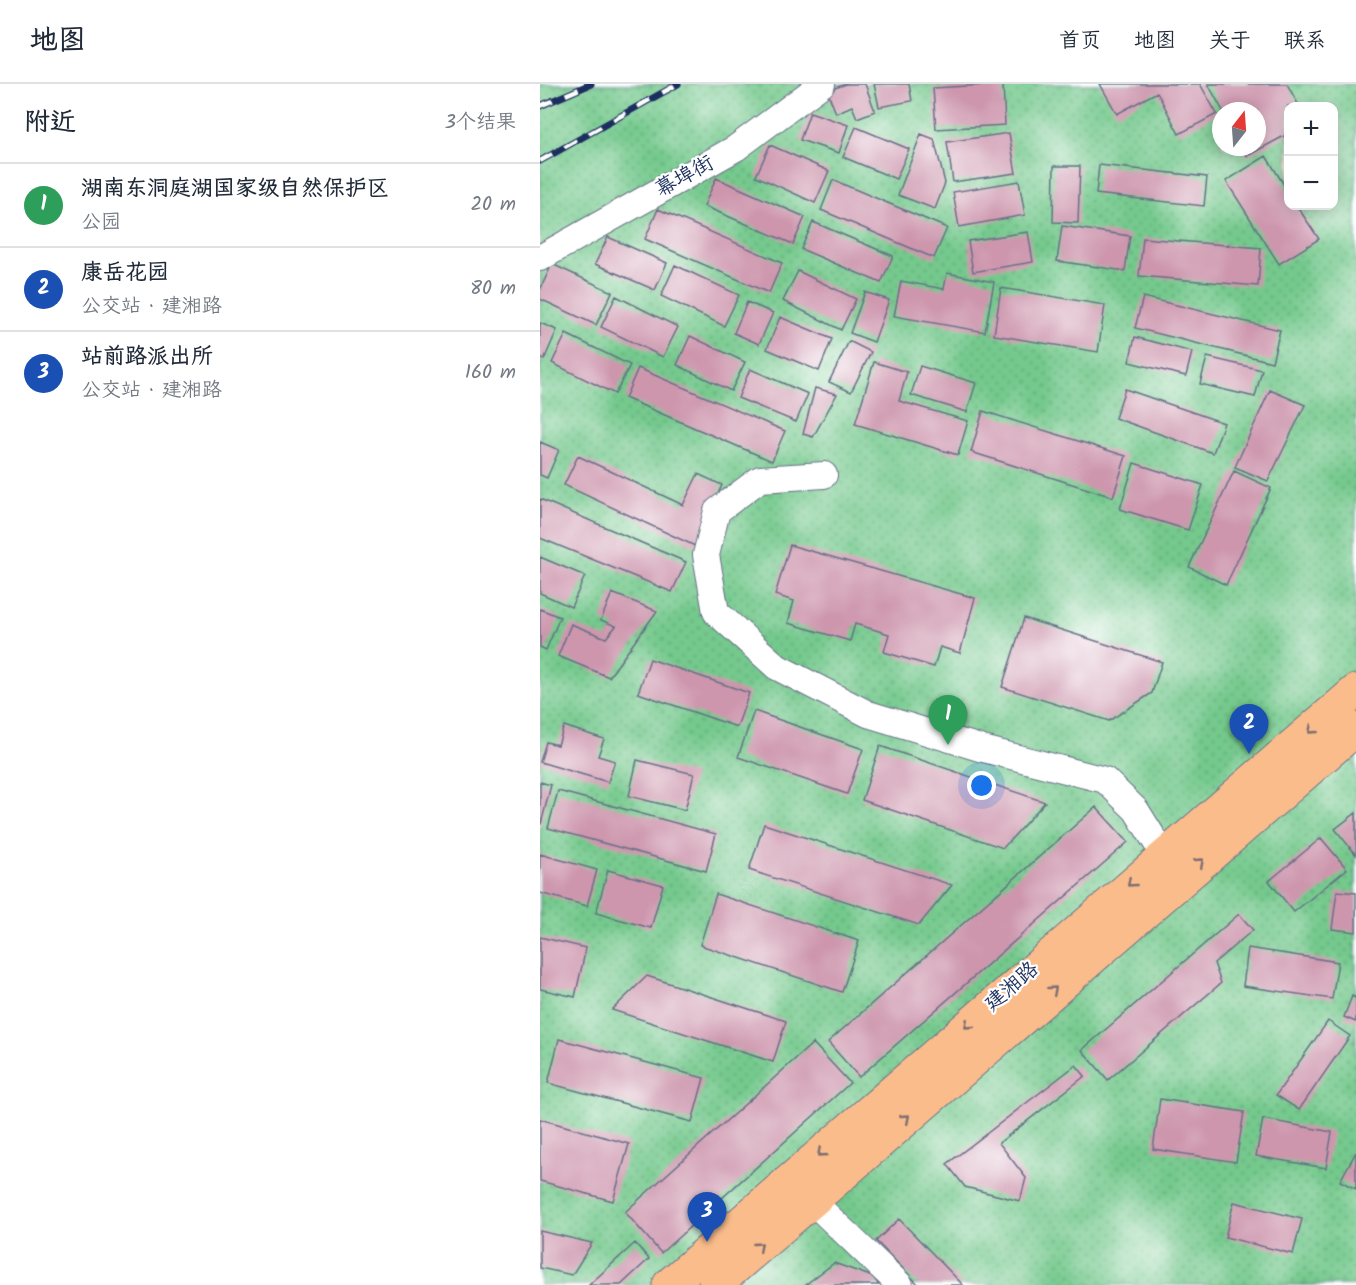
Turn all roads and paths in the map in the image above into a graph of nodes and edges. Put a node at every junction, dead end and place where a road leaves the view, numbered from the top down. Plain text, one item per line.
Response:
1 (822, 84) edge
2 (540, 258) edge
3 (824, 475) dead end
4 (1356, 691) edge
5 (1356, 729) edge
6 (1164, 855) junction
7 (812, 1200) junction
8 (669, 1285) edge
9 (715, 1285) edge
10 (900, 1285) edge

1 - 2 street, 幕埠街
3 - 6 street
4 -> 6 main road, 建湘路
7 -> 5 main road, 建湘路
6 -> 8 main road, 建湘路
9 -> 7 main road, 建湘路
7 - 10 street

